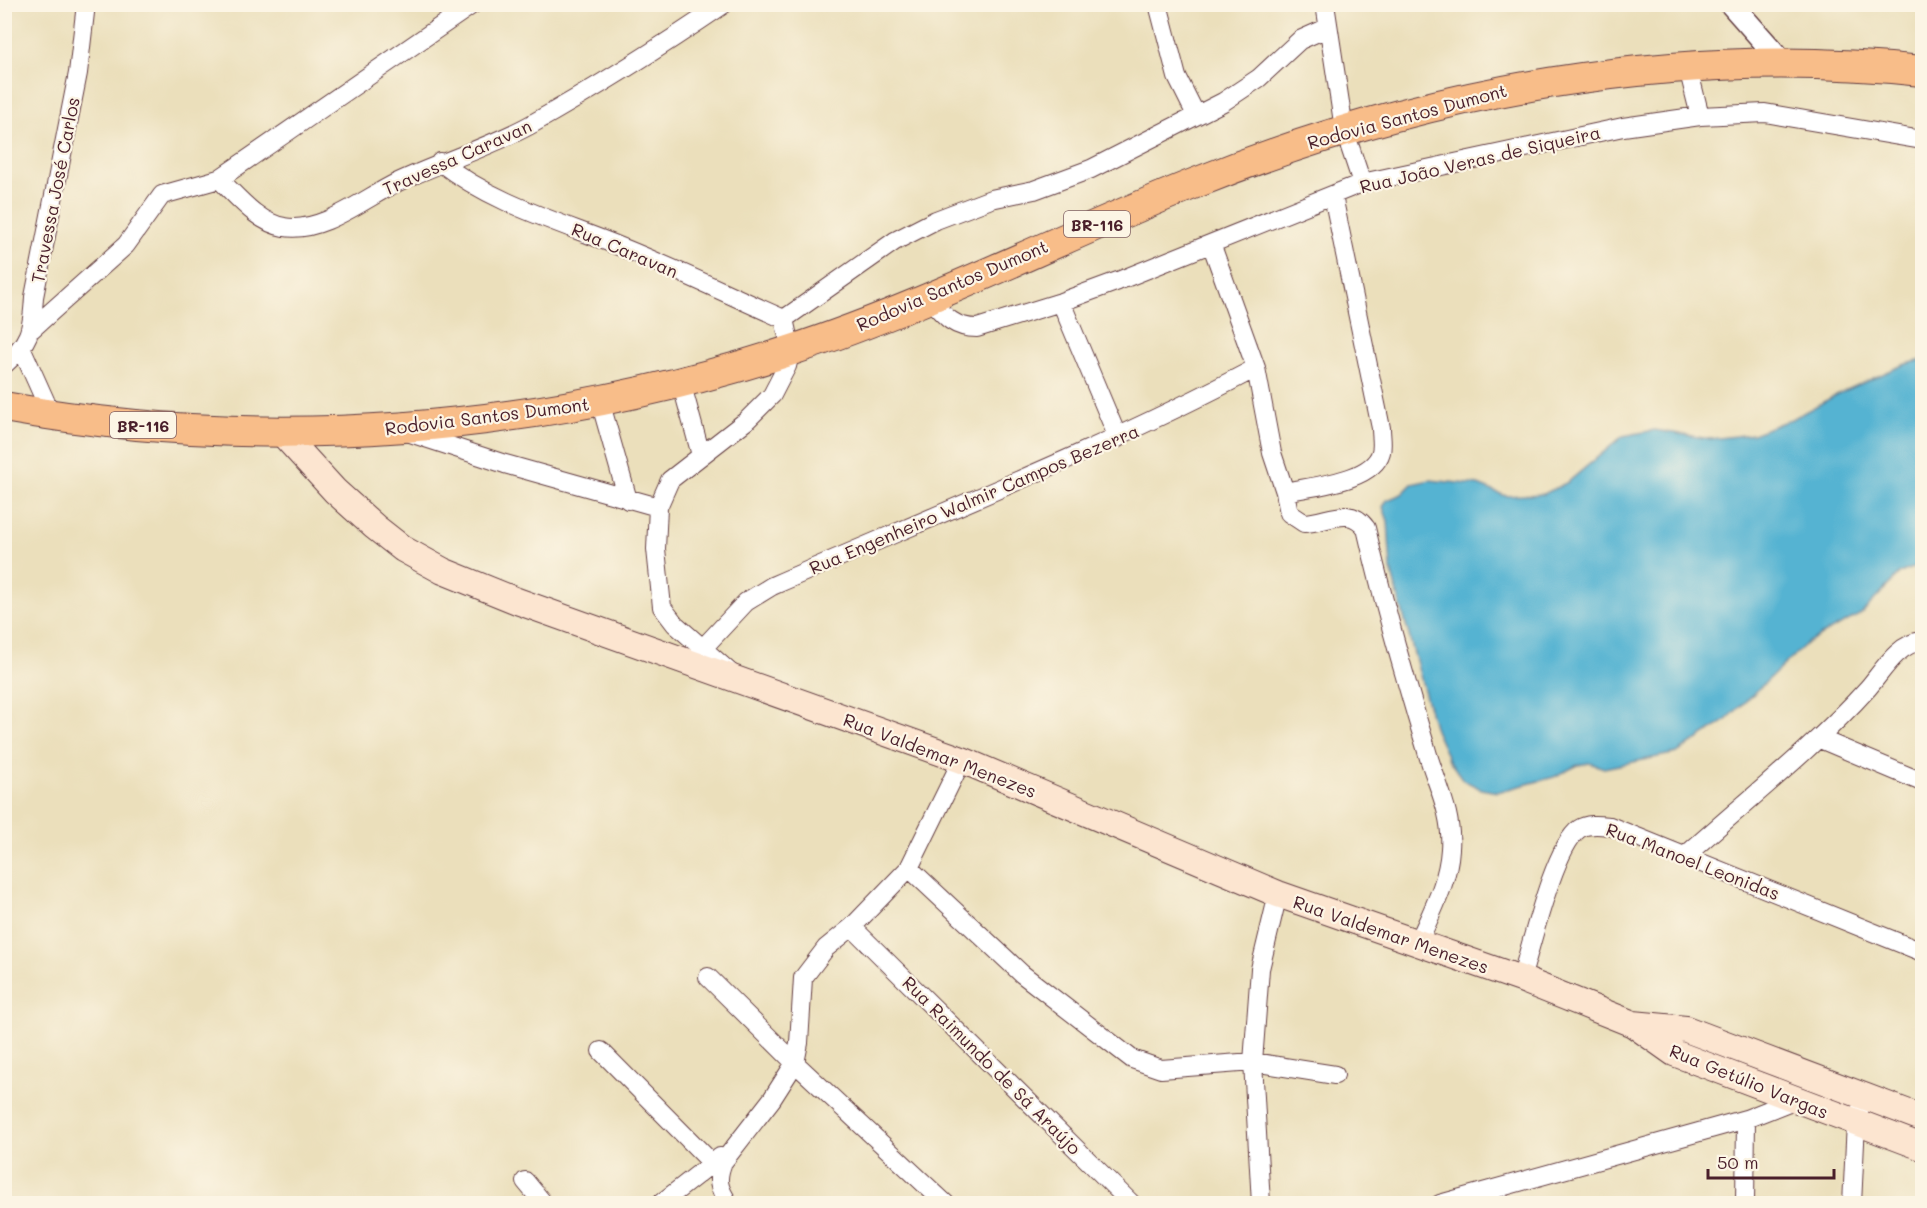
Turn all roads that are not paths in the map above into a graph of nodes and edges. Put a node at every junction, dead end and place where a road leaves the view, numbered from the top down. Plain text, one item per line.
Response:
1 (86, 4) edge
2 (473, 4) edge
3 (724, 4) edge
4 (1158, 4) edge
5 (1325, 4) edge
6 (1731, 4) edge
7 (1327, 28) junction
8 (1784, 64) junction
9 (1688, 68) junction
10 (1923, 71) edge
11 (1196, 115) junction
12 (1701, 116) junction
13 (1344, 129) junction
14 (1923, 140) edge
15 (440, 162) junction
16 (219, 179) junction
17 (1362, 183) junction
18 (1333, 196) junction
19 (1212, 246) junction
20 (928, 297) junction
21 (1061, 302) junction
22 (784, 319) junction
23 (32, 329) junction
24 (22, 349) junction
25 (791, 350) junction
26 (4, 365) edge
27 (1256, 368) junction
28 (681, 382) junction
29 (600, 401) junction
30 (4, 407) edge
31 (52, 416) junction
32 (397, 429) junction
33 (282, 433) junction
34 (1118, 438) junction
35 (701, 455) junction
36 (1286, 492) junction
37 (628, 500) junction
38 (658, 507) junction
39 (1923, 641) edge
40 (704, 647) junction
41 (737, 679) junction
42 (1820, 739) junction
43 (962, 760) junction
44 (1923, 782) edge
45 (1684, 857) junction
46 (909, 868) junction
47 (1278, 894) junction
48 (852, 927) junction
49 (1418, 944) junction
50 (1923, 951) edge
51 (708, 977) dead end
52 (1521, 979) junction
53 (1633, 1024) junction
54 (601, 1051) dead end
55 (1253, 1062) junction
56 (795, 1063) junction
57 (1335, 1075) dead end
58 (1865, 1096) junction
59 (1794, 1100) junction
60 (1923, 1118) edge
61 (1746, 1119) junction
62 (1856, 1122) junction
63 (738, 1143) junction
64 (1923, 1147) edge
65 (712, 1163) junction
66 (525, 1181) dead end
67 (544, 1203) edge
68 (660, 1203) edge
69 (729, 1203) edge
70 (946, 1203) edge
71 (1132, 1203) edge
72 (1261, 1203) edge
73 (1440, 1203) edge
74 (1745, 1203) edge
75 (1852, 1203) edge

1 - 23 street, Travessa José Carlos
2 - 16 street
3 - 15 street, Travessa Caravan
4 - 11 street
5 - 7 street
6 - 8 street
7 - 11 street
7 - 13 street
8 - 9 highway, Rodovia Santos Dumont / BR-116
8 - 10 highway, Rodovia Santos Dumont / BR-116
9 - 12 street
9 - 13 highway, Rodovia Santos Dumont / BR-116
11 - 22 street
12 - 14 street, Rua João Veras de Siqueira
12 - 17 street, Rua João Veras de Siqueira
13 - 17 street
13 - 20 highway, Rodovia Santos Dumont / BR-116
15 - 16 street, Travessa Caravan
15 - 22 street, Rua Caravan
16 - 23 street
17 - 18 street, Rua João Veras de Siqueira
18 - 19 street, Rua João Veras de Siqueira
18 - 36 street
19 - 21 street, Rua João Veras de Siqueira
19 - 27 street
20 - 21 street, Rua João Veras de Siqueira
20 - 25 highway, Rodovia Santos Dumont / BR-116
21 - 34 street
22 - 25 street
23 - 24 street, Travessa José Carlos
24 - 26 street, Travessa José Carlos
24 - 31 street
25 - 28 highway, Rodovia Santos Dumont / BR-116
25 - 35 street
27 - 34 street, Rua Engenheiro Walmir Campos Bezerra
27 - 36 street
28 - 29 highway, Rodovia Santos Dumont / BR-116
28 - 35 street
29 - 32 highway, Rodovia Santos Dumont / BR-116
29 - 37 street
30 - 31 highway, Rodovia Santos Dumont / BR-116
31 - 33 highway, Rodovia Santos Dumont / BR-116
32 - 33 highway, Rodovia Santos Dumont / BR-116
32 - 37 street
33 - 41 main road, Rua Valdemar Menezes
34 - 40 street, Rua Engenheiro Walmir Campos Bezerra
35 - 38 street
36 - 49 street
37 - 38 street
38 - 40 street
39 - 42 street
40 - 41 street
41 - 43 main road, Rua Valdemar Menezes
42 - 44 street
42 - 45 street
43 - 46 street
43 - 47 main road, Rua Valdemar Menezes
45 - 50 street, Rua Manoel Leonidas
45 - 52 street, Rua Manoel Leonidas
46 - 48 street
46 - 55 street
47 - 49 main road, Rua Valdemar Menezes
47 - 55 street
48 - 56 street
48 - 71 street, Rua Raimundo de Sá Araújo
49 - 52 main road, Rua Valdemar Menezes
51 - 56 street
52 - 53 main road, Rua Valdemar Menezes
53 - 58 main road, Rua Getúlio Vargas
53 - 59 main road, Rua Getúlio Vargas
54 - 65 street
55 - 57 street
55 - 72 street
56 - 63 street
56 - 70 street
58 - 60 main road, Rua Getúlio Vargas
58 - 62 street
59 - 61 street
59 - 62 main road, Rua Getúlio Vargas
61 - 73 street
61 - 74 street
62 - 64 main road, Rua Getúlio Vargas
62 - 75 street
63 - 65 street
63 - 69 street
65 - 68 street
66 - 67 street

